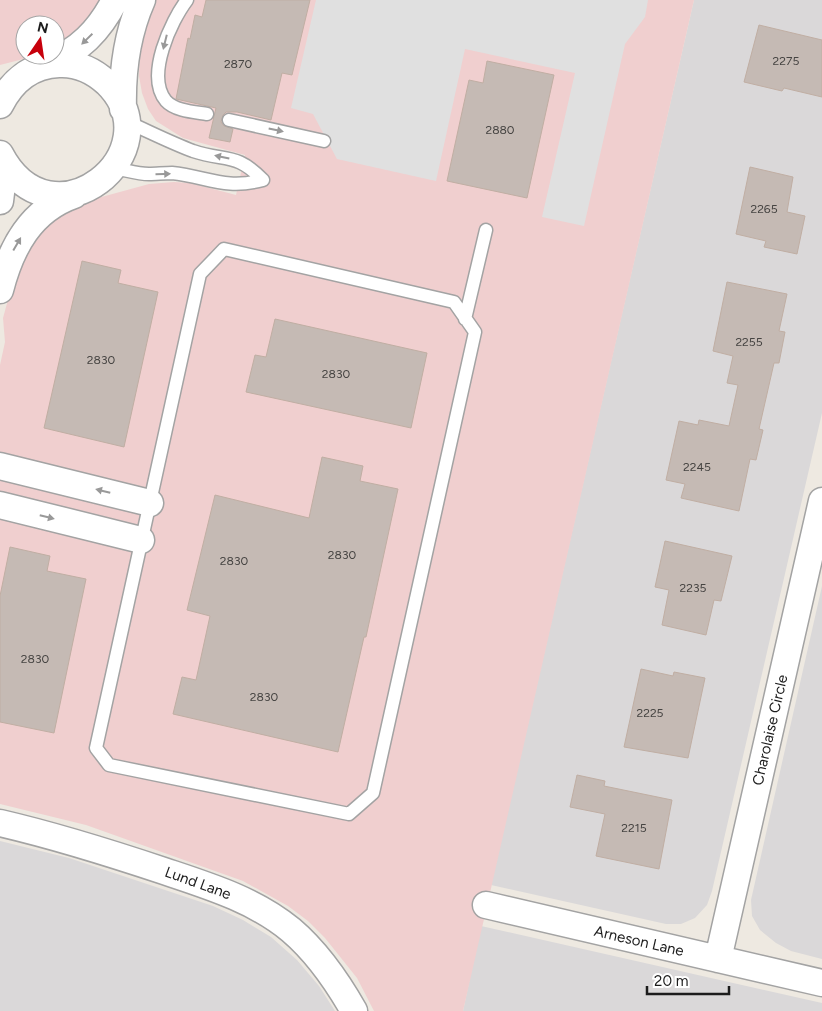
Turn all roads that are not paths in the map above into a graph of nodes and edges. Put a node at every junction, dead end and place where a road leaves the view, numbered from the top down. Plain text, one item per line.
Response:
1 (115, 0) edge
2 (142, 0) edge
3 (188, 0) edge
4 (40, 67) junction
5 (8, 80) edge
6 (0, 105) edge
7 (206, 114) dead end
8 (124, 115) junction
9 (229, 120) dead end
10 (324, 141) dead end
11 (0, 154) edge
12 (0, 160) edge
13 (114, 168) junction
14 (82, 192) junction
15 (0, 201) edge
16 (486, 230) dead end
17 (0, 290) edge
18 (465, 319) junction
19 (0, 466) edge
20 (822, 501) edge
21 (150, 503) junction
22 (0, 505) edge
23 (141, 540) junction
24 (0, 823) edge
25 (486, 905) dead end
26 (718, 959) junction
27 (822, 983) edge
28 (354, 1011) edge

1 -> 4 street
2 - 8 street
3 -> 7 lane
4 - 5 street
4 - 8 street
5 - 6 street
8 - 13 street
13 -> 8 lane
9 -> 10 lane
11 - 14 street
12 - 15 street
13 - 14 street
17 -> 14 street
16 - 18 lane
18 - 21 lane
18 - 23 lane
21 -> 19 street
20 - 26 street, Charolaise Circle
21 - 23 lane
22 -> 23 street
24 - 28 street, Lund Lane
25 - 26 street, Arneson Lane
26 - 27 street, Arneson Lane

